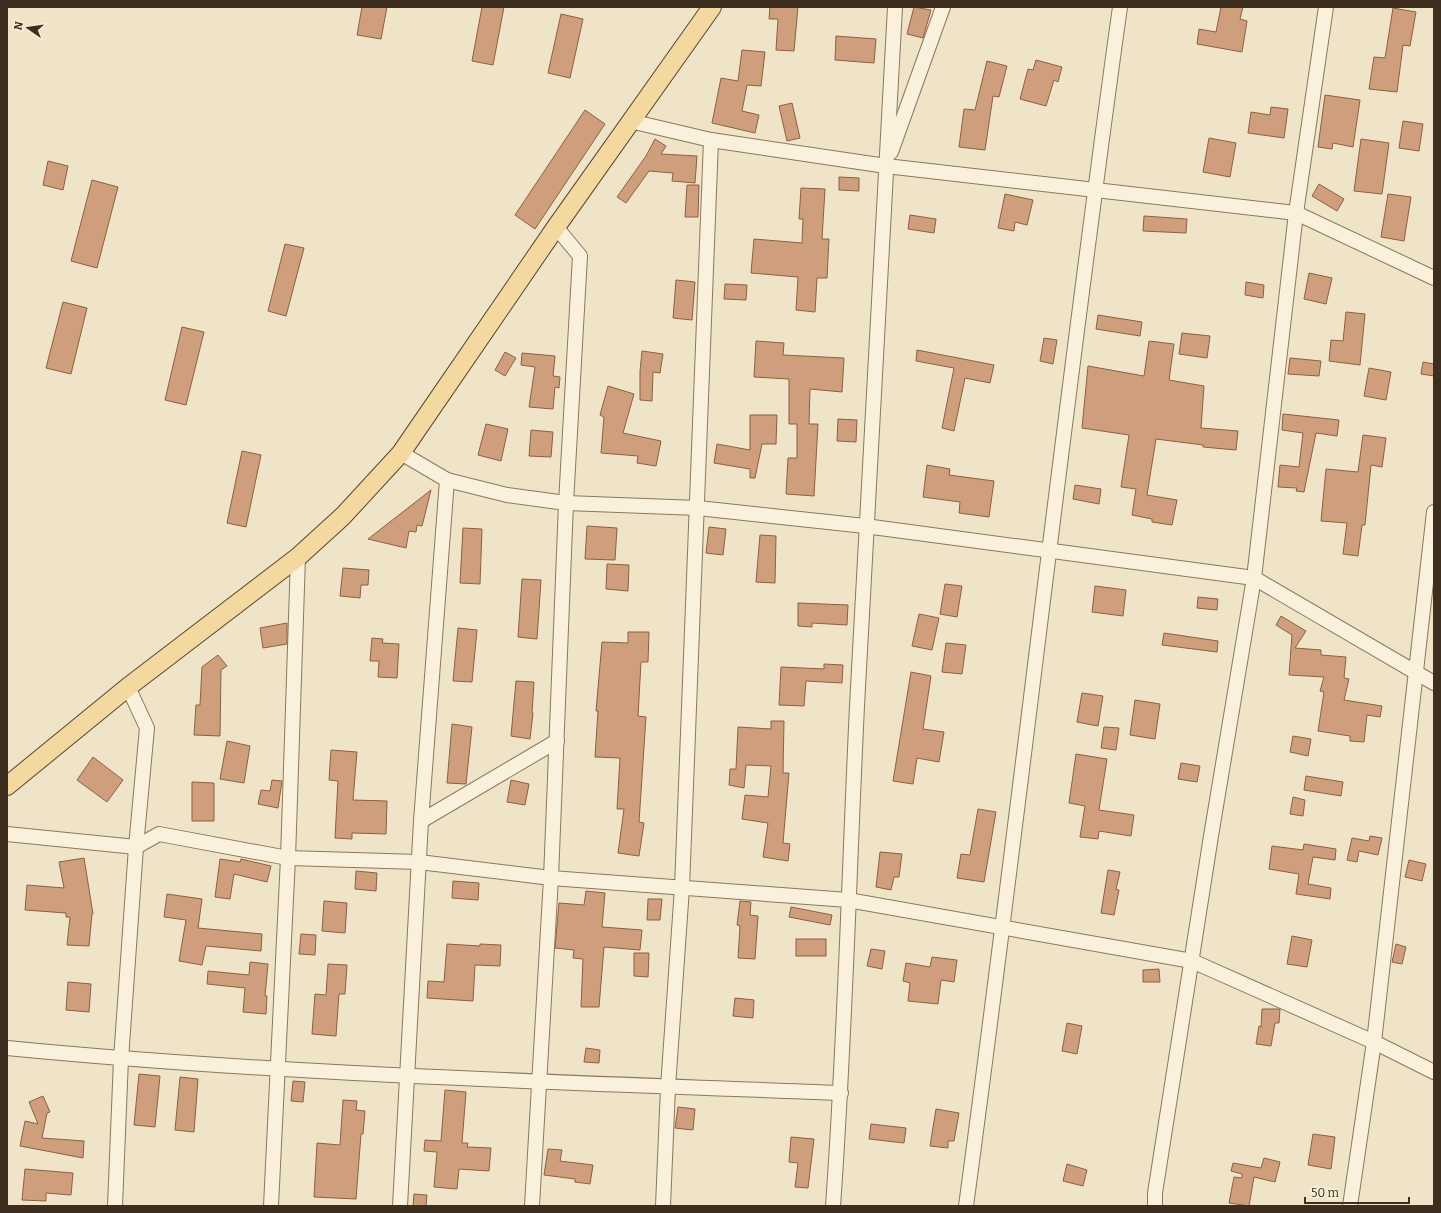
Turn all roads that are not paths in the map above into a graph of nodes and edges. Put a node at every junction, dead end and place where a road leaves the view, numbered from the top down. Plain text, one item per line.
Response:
1 (712, 7) edge
2 (895, 7) edge
3 (943, 7) edge
4 (1120, 7) edge
5 (1326, 7) edge
6 (630, 122) junction
7 (712, 140) junction
8 (886, 166) junction
9 (1094, 190) junction
10 (1296, 213) junction
11 (556, 227) junction
12 (1434, 278) edge
13 (401, 453) junction
14 (447, 480) junction
15 (566, 503) junction
16 (698, 508) junction
17 (1434, 512) edge
18 (865, 526) junction
19 (1048, 549) junction
20 (298, 557) junction
21 (1254, 578) junction
22 (1415, 673) junction
23 (1434, 683) edge
24 (128, 687) junction
25 (557, 741) junction
26 (7, 786) edge
27 (421, 821) junction
28 (7, 834) edge
29 (136, 847) junction
30 (288, 858) junction
31 (419, 862) junction
32 (551, 878) junction
33 (682, 888) junction
34 (848, 900) junction
35 (1003, 929) junction
36 (1192, 961) junction
37 (1374, 1042) junction
38 (7, 1048) edge
39 (120, 1059) junction
40 (278, 1068) junction
41 (1434, 1072) edge
42 (407, 1076) junction
43 (538, 1081) junction
44 (668, 1087) junction
45 (841, 1093) junction
46 (115, 1206) edge
47 (270, 1206) edge
48 (400, 1206) edge
49 (532, 1206) edge
50 (663, 1206) edge
51 (832, 1206) edge
52 (966, 1206) edge
53 (1156, 1206) edge
54 (1350, 1206) edge

1 - 6 main road
2 - 8 street
3 - 8 street
4 - 9 street
5 - 10 street
6 - 7 street
6 - 11 main road
7 - 8 street
7 - 16 street
8 - 9 street
8 - 18 street
9 - 10 street
9 - 19 street
10 - 12 street
10 - 21 street
11 - 13 main road
11 - 15 street
13 - 14 street
13 - 20 main road
14 - 15 street
14 - 27 street
15 - 16 street
15 - 25 street
16 - 18 street
16 - 33 street
17 - 22 street
18 - 19 street
18 - 34 street
19 - 21 street
19 - 35 street
20 - 24 main road
20 - 30 street
21 - 22 street
21 - 36 street
22 - 23 street
22 - 37 street
24 - 26 main road
24 - 29 street
25 - 27 street
25 - 32 street
27 - 31 street
28 - 29 street
29 - 30 street
29 - 39 street
30 - 31 street
30 - 40 street
31 - 32 street
31 - 42 street
32 - 33 street
32 - 43 street
33 - 34 street
33 - 44 street
34 - 35 street
34 - 45 street
35 - 36 street
35 - 52 street
36 - 37 street
36 - 53 street
37 - 41 street
37 - 54 street
38 - 39 street
39 - 40 street
39 - 46 street
40 - 42 street
40 - 47 street
42 - 43 street
42 - 48 street
43 - 44 street
43 - 49 street
44 - 45 street
44 - 50 street
45 - 51 street

